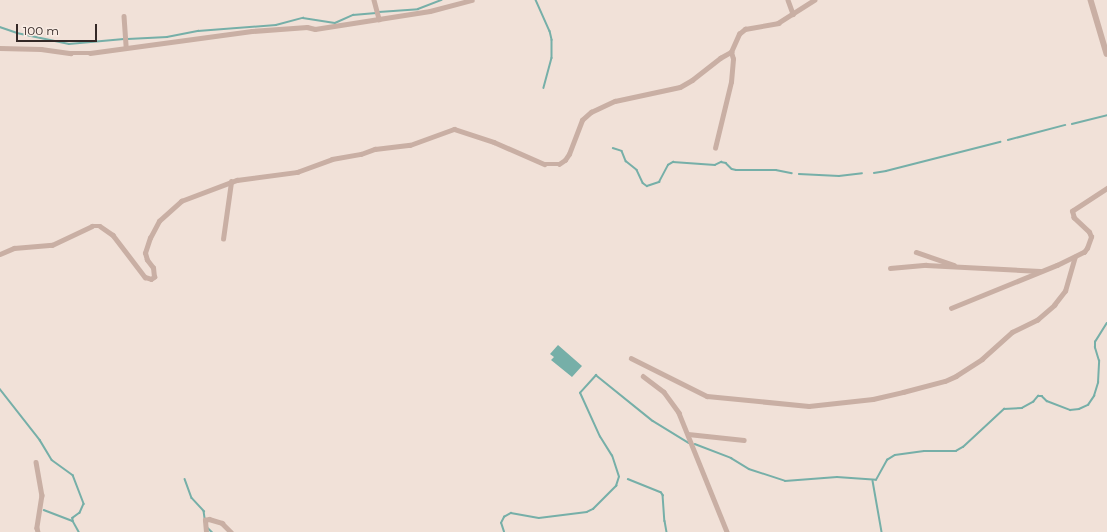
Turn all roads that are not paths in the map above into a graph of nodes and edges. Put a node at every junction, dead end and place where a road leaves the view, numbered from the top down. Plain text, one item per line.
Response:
1 (374, 0) edge
2 (472, 0) edge
3 (788, 0) edge
4 (814, 0) edge
5 (1091, 0) edge
6 (793, 14) junction
7 (124, 16) dead end
8 (379, 19) junction
9 (126, 47) junction
10 (0, 48) edge
11 (731, 52) junction
12 (1107, 54) edge
13 (715, 148) dead end
14 (231, 182) junction
15 (1107, 188) edge
16 (223, 239) dead end
17 (916, 252) dead end
18 (0, 254) edge
19 (1075, 257) junction
20 (960, 267) junction
21 (890, 268) dead end
22 (1043, 271) junction
23 (951, 308) dead end
24 (631, 358) dead end
25 (644, 376) dead end
26 (688, 434) junction
27 (744, 440) dead end
28 (36, 462) dead end
29 (37, 531) edge
30 (206, 532) edge
31 (231, 532) edge
32 (727, 532) edge

1 - 8 street
2 - 8 street
3 - 6 street
4 - 6 street
5 - 12 street
6 - 11 street
7 - 9 street
8 - 9 street
9 - 10 street
11 - 13 street
11 - 14 street
14 - 16 street
14 - 18 street
15 - 19 street
17 - 20 street
19 - 22 street
19 - 24 street
20 - 21 street
20 - 22 street
22 - 23 street
25 - 26 street
26 - 27 street
26 - 32 street
28 - 29 street
30 - 31 street

